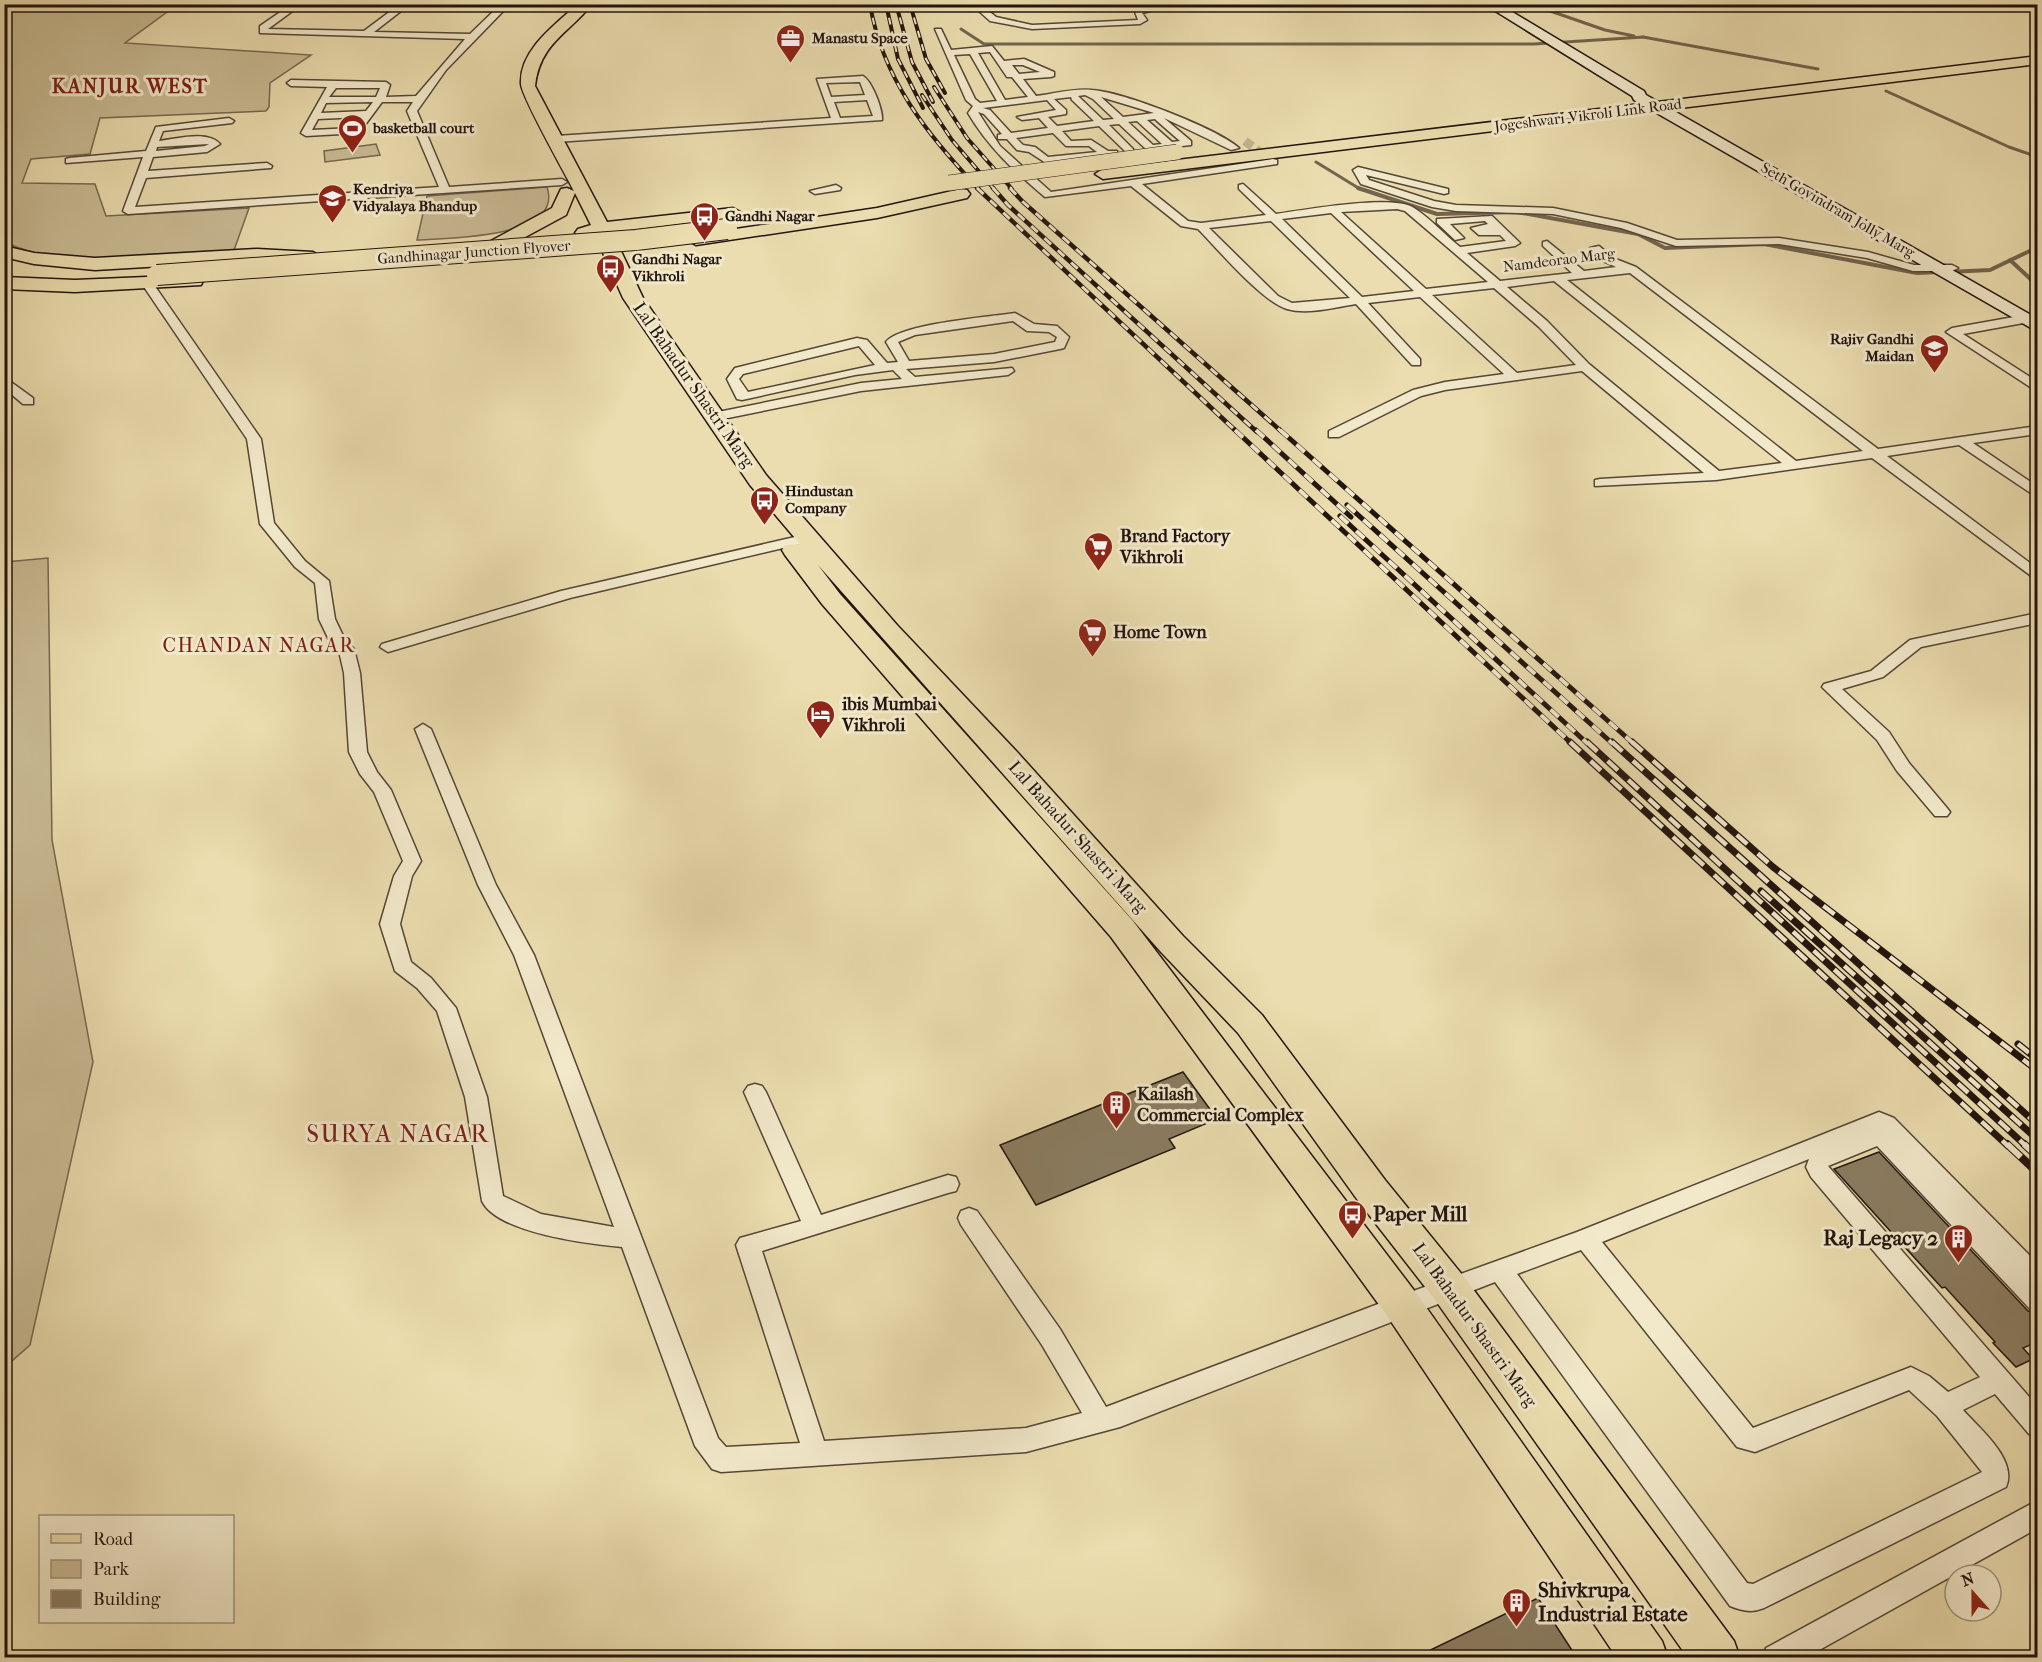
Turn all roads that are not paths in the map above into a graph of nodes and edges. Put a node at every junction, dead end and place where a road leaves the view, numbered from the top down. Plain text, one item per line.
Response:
1 (298, 4) edge
2 (406, 4) edge
3 (506, 4) edge
4 (576, 4) edge
5 (586, 4) edge
6 (975, 4) edge
7 (1177, 4) edge
8 (1490, 4) edge
9 (938, 31) dead end
10 (328, 34) junction
11 (364, 35) junction
12 (401, 36) junction
13 (472, 37) junction
14 (317, 44) dead end
15 (386, 47) dead end
16 (2037, 52) edge
17 (948, 53) junction
18 (974, 54) dead end
19 (2037, 60) edge
20 (1017, 77) junction
21 (291, 83) dead end
22 (333, 85) junction
23 (871, 97) junction
24 (1075, 98) junction
25 (380, 99) junction
26 (419, 99) junction
27 (1029, 99) junction
28 (323, 100) junction
29 (828, 100) junction
30 (1054, 100) junction
31 (1653, 100) junction
32 (1006, 104) junction
33 (977, 107) junction
34 (1066, 112) junction
35 (371, 114) junction
36 (1041, 115) junction
37 (1161, 115) junction
38 (314, 116) junction
39 (1022, 117) dead end
40 (1139, 118) junction
41 (229, 121) dead end
42 (837, 121) junction
43 (1121, 121) junction
44 (1181, 121) junction
45 (1102, 123) junction
46 (1085, 126) junction
47 (1054, 130) junction
48 (1226, 132) tunnel mouth
49 (1008, 136) junction
50 (556, 139) junction
51 (988, 139) junction
52 (1150, 148) junction
53 (152, 149) junction
54 (1227, 150) junction
55 (1130, 151) junction
56 (1177, 152) junction
57 (1106, 154) junction
58 (69, 161) dead end
59 (1273, 162) dead end
60 (267, 166) dead end
61 (140, 175) junction
62 (1106, 176) junction
63 (1137, 177) junction
64 (1244, 187) dead end
65 (564, 188) junction
66 (837, 188) dead end
67 (445, 190) junction
68 (898, 190) dead end
69 (814, 191) dead end
70 (1444, 191) dead end
71 (956, 193) junction
72 (1002, 193) dead end
73 (856, 196) dead end
74 (798, 204) dead end
75 (1334, 210) junction
76 (752, 211) dead end
77 (1274, 216) junction
78 (1202, 226) junction
79 (1547, 244) dead end
80 (495, 246) junction
81 (1595, 248) dead end
82 (1471, 249) junction
83 (4, 251) edge
84 (603, 251) junction
85 (1457, 251) junction
86 (4, 264) edge
87 (1627, 268) junction
88 (4, 273) edge
89 (1580, 274) junction
90 (155, 275) junction
91 (1956, 275) junction
92 (1556, 276) junction
93 (4, 283) edge
94 (1493, 284) junction
95 (1422, 292) junction
96 (626, 299) junction
97 (1359, 300) junction
98 (2033, 321) edge
99 (1416, 362) dead end
100 (895, 365) junction
101 (1585, 367) junction
102 (1008, 371) dead end
103 (1513, 376) junction
104 (5, 381) edge
105 (910, 381) junction
106 (2037, 388) edge
107 (28, 401) dead end
108 (714, 417) junction
109 (2037, 430) edge
110 (1334, 434) dead end
111 (1960, 440) junction
112 (1872, 453) junction
113 (1792, 464) junction
114 (1716, 476) junction
115 (1600, 483) dead end
116 (2037, 494) edge
117 (798, 541) junction
118 (2037, 577) edge
119 (2037, 618) edge
120 (387, 647) dead end
121 (929, 691) junction
122 (423, 729) dead end
123 (1941, 812) dead end
124 (1224, 998) junction
125 (1182, 1012) junction
126 (755, 1092) dead end
127 (948, 1185) dead end
128 (969, 1218) dead end
129 (815, 1227) junction
130 (629, 1238) junction
131 (1585, 1239) junction
132 (1501, 1270) junction
133 (2037, 1280) edge
134 (1450, 1290) junction
135 (2037, 1302) edge
136 (1402, 1305) junction
137 (1999, 1380) junction
138 (1943, 1407) junction
139 (1100, 1420) junction
140 (2037, 1426) edge
141 (816, 1454) junction
142 (2037, 1513) edge
143 (1645, 1658) edge
144 (1717, 1658) edge
145 (1776, 1658) edge

1 - 10 street
2 - 11 street
3 - 13 street
4 - 65 main road, Lal Bahadur Shastri Marg
5 - 50 main road, Lal Bahadur Shastri Marg
6 - 7 street
8 - 31 street, Seth Govindram Jolly Marg
9 - 17 street
10 - 11 street
10 - 14 street
11 - 12 street
12 - 13 street
12 - 15 street
13 - 26 street
16 - 31 main road, Jogeshwari-Vikroli Link Road
17 - 27 street
17 - 33 street
18 - 32 street
19 - 31 main road, Jogeshwari-Vikroli Link Road
20 - 20 street
20 - 27 street
21 - 22 street
22 - 25 street
22 - 28 street
23 - 29 street
23 - 29 street
23 - 42 street
24 - 30 street
24 - 43 street
24 - 45 street
25 - 26 street
25 - 28 street
25 - 35 street
26 - 67 street
27 - 32 street
27 - 37 street
28 - 38 street
29 - 42 street
30 - 32 street
30 - 34 street
31 - 54 main road, Jogeshwari-Vikroli Link Road
31 - 63 main road, Jogeshwari-Vikroli Link Road
31 - 91 street, Seth Govindram Jolly Marg
32 - 33 street
33 - 49 street
33 - 51 street
34 - 36 street
34 - 46 street
35 - 38 street
35 - 38 street
36 - 39 street
36 - 47 street
37 - 40 street
37 - 44 street
37 - 56 street
40 - 43 street
40 - 56 street
41 - 53 street
42 - 50 street
43 - 45 street
43 - 52 street
44 - 48 street
44 - 54 street
45 - 46 street
45 - 55 street
46 - 47 street
47 - 49 street
47 - 57 street
49 - 51 street
49 - 57 street
50 - 84 main road, Lal Bahadur Shastri Marg
51 - 63 street
52 - 55 street
52 - 56 street
53 - 53 street
53 - 58 street
53 - 61 street
54 - 56 main road, Jogeshwari-Vikroli Link Road
55 - 57 street
56 - 71 main road, Jogeshwari-Vikroli Link Road
59 - 63 street
60 - 61 street
61 - 67 street
62 - 63 main road, Jogeshwari-Vikroli Link Road
62 - 71 main road
62 - 72 main road
63 - 78 street, Namdeorao Marg
64 - 77 street
65 - 67 street
65 - 80 main road
65 - 84 main road, Lal Bahadur Shastri Marg
66 - 69 street
68 - 71 main road
70 - 91 street
71 - 84 main road
71 - 90 main road, Gandhinagar Junction Flyover, bridge
73 - 74 main road
75 - 77 street
75 - 85 street
75 - 95 street
76 - 84 main road
77 - 78 street
77 - 97 street
78 - 97 street, Namdeorao Marg
79 - 89 street
80 - 83 main road
80 - 84 main road
81 - 87 street
82 - 82 street
82 - 85 street
84 - 90 main road
84 - 96 main road, Lal Bahadur Shastri Marg
85 - 94 street
86 - 90 main road, Gandhinagar Junction Flyover
87 - 89 street, Namdeorao Marg
87 - 112 street, Namdeorao Marg
88 - 90 main road, Gandhinagar Junction Flyover
89 - 92 street, Namdeorao Marg
90 - 93 main road
90 - 130 street
91 - 98 street, Seth Govindram Jolly Marg
92 - 94 street, Namdeorao Marg
92 - 113 street
94 - 95 street, Namdeorao Marg
94 - 101 street
95 - 97 street, Namdeorao Marg
95 - 103 street
96 - 108 main road, Lal Bahadur Shastri Marg
96 - 117 main road, Lal Bahadur Shastri Marg
97 - 99 street
98 - 106 street
100 - 100 street
100 - 100 street
100 - 105 street
101 - 103 street
101 - 114 street
102 - 105 street
103 - 110 street
104 - 107 street
105 - 108 street
108 - 117 main road, Lal Bahadur Shastri Marg
109 - 111 street
111 - 112 street
111 - 116 street
112 - 113 street
112 - 118 street, Namdeorao Marg
113 - 114 street
114 - 115 street
117 - 120 street
117 - 121 main road, Lal Bahadur Shastri Marg
119 - 123 street
121 - 124 main road, Lal Bahadur Shastri Marg
121 - 125 main road, Lal Bahadur Shastri Marg
122 - 130 street
124 - 125 main road
124 - 134 main road, Lal Bahadur Shastri Marg
125 - 136 main road, Lal Bahadur Shastri Marg
126 - 129 street
127 - 129 street
128 - 139 street
129 - 141 street
130 - 141 street
131 - 132 street
131 - 133 street
131 - 138 street
132 - 134 street
132 - 138 street
134 - 136 street
134 - 144 main road, Lal Bahadur Shastri Marg
135 - 137 street
136 - 139 street
136 - 143 main road, Lal Bahadur Shastri Marg
137 - 138 street
137 - 140 street
139 - 141 street
142 - 145 street

